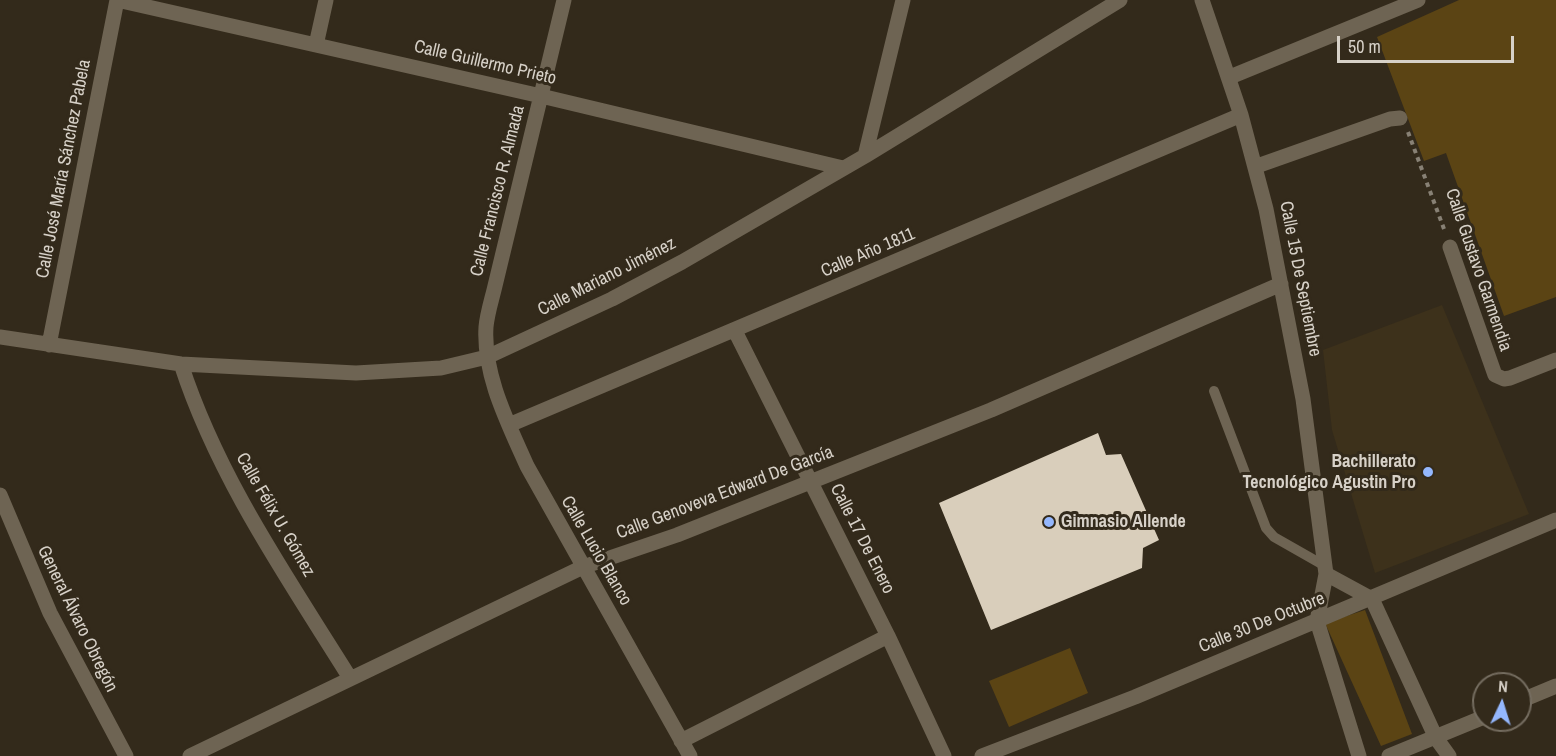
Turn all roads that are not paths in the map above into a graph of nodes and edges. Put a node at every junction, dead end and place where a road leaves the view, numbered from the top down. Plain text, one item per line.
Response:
1 (117, 0) edge
2 (326, 0) edge
3 (564, 0) edge
4 (903, 0) edge
5 (1120, 0) edge
6 (1202, 0) edge
7 (1418, 0) edge
8 (316, 45) junction
9 (1230, 77) junction
10 (541, 96) junction
11 (1241, 115) junction
12 (1400, 118) road end
13 (865, 156) junction
14 (1257, 166) junction
15 (843, 168) junction
16 (1450, 247) road end
17 (1281, 284) junction
18 (735, 331) junction
19 (0, 338) edge
20 (49, 345) junction
21 (487, 357) junction
22 (1556, 360) edge
23 (181, 364) junction
24 (1214, 391) dead end
25 (509, 425) junction
26 (811, 482) junction
27 (0, 495) edge
28 (1556, 520) edge
29 (583, 567) junction
30 (1326, 570) junction
31 (1372, 599) junction
32 (1317, 621) junction
33 (888, 636) junction
34 (350, 678) junction
35 (1556, 686) edge
36 (1532, 696) edge
37 (1472, 722) edge
38 (1436, 738) junction
39 (681, 741) junction
40 (126, 756) edge
41 (190, 756) edge
42 (690, 756) edge
43 (944, 756) edge
44 (982, 756) edge
45 (1359, 756) edge
46 (1389, 756) edge
47 (1449, 756) edge

1 - 8 street, Calle Guillermo Prieto
1 - 20 street, Calle José María Sánchez Pabela
2 - 8 street
3 - 10 street, Calle Francisco R. Almada
4 - 13 street
5 - 13 street, Calle Mariano Jiménez
6 - 9 street, Calle 15 De Septiembre
7 - 9 street
8 - 10 street, Calle Guillermo Prieto
9 - 11 street, Calle 15 De Septiembre
10 - 15 street, Calle Guillermo Prieto
10 - 21 street, Calle Francisco R. Almada
11 - 14 street, Calle 15 De Septiembre
11 - 18 street, Calle Año 1811
12 - 14 street
13 - 15 street, Calle Mariano Jiménez
14 - 17 street, Calle 15 De Septiembre
15 - 21 street, Calle Mariano Jiménez
16 - 22 street, Calle Gustavo Garmendia
17 - 26 street, Calle Genoveva Edward De García
17 - 30 street, Calle 15 De Septiembre
18 - 25 street, Calle Año 1811
18 - 26 street, Calle 17 De Enero
19 - 20 street, Calle Mariano Jiménez
20 - 23 street, Calle Mariano Jiménez
21 - 23 street, Calle Mariano Jiménez
21 - 25 street, Calle Lucio Blanco
23 - 34 street, Calle Félix U. Gómez
24 - 30 lane
25 - 29 street, Calle Lucio Blanco
26 - 29 street, Calle Genoveva Edward De García
26 - 33 street, Calle 17 De Enero
27 - 40 street, General Álvaro Obregón
28 - 31 street, Calle 30 De Octubre
29 - 34 street, Calle Genoveva Edward De García
29 - 39 street, Calle Lucio Blanco
30 - 31 street
30 - 32 street, Calle 15 De Septiembre
31 - 32 street, Calle 30 De Octubre
31 - 38 street
32 - 44 street, Calle 30 De Octubre
32 - 45 street, Calle 15 De Septiembre
33 - 39 street
33 - 43 street, Calle 17 De Enero
34 - 41 street, Calle Genoveva Edward De García
35 - 36 street
37 - 38 street
38 - 46 street
38 - 47 street
39 - 42 street, Calle Lucio Blanco

